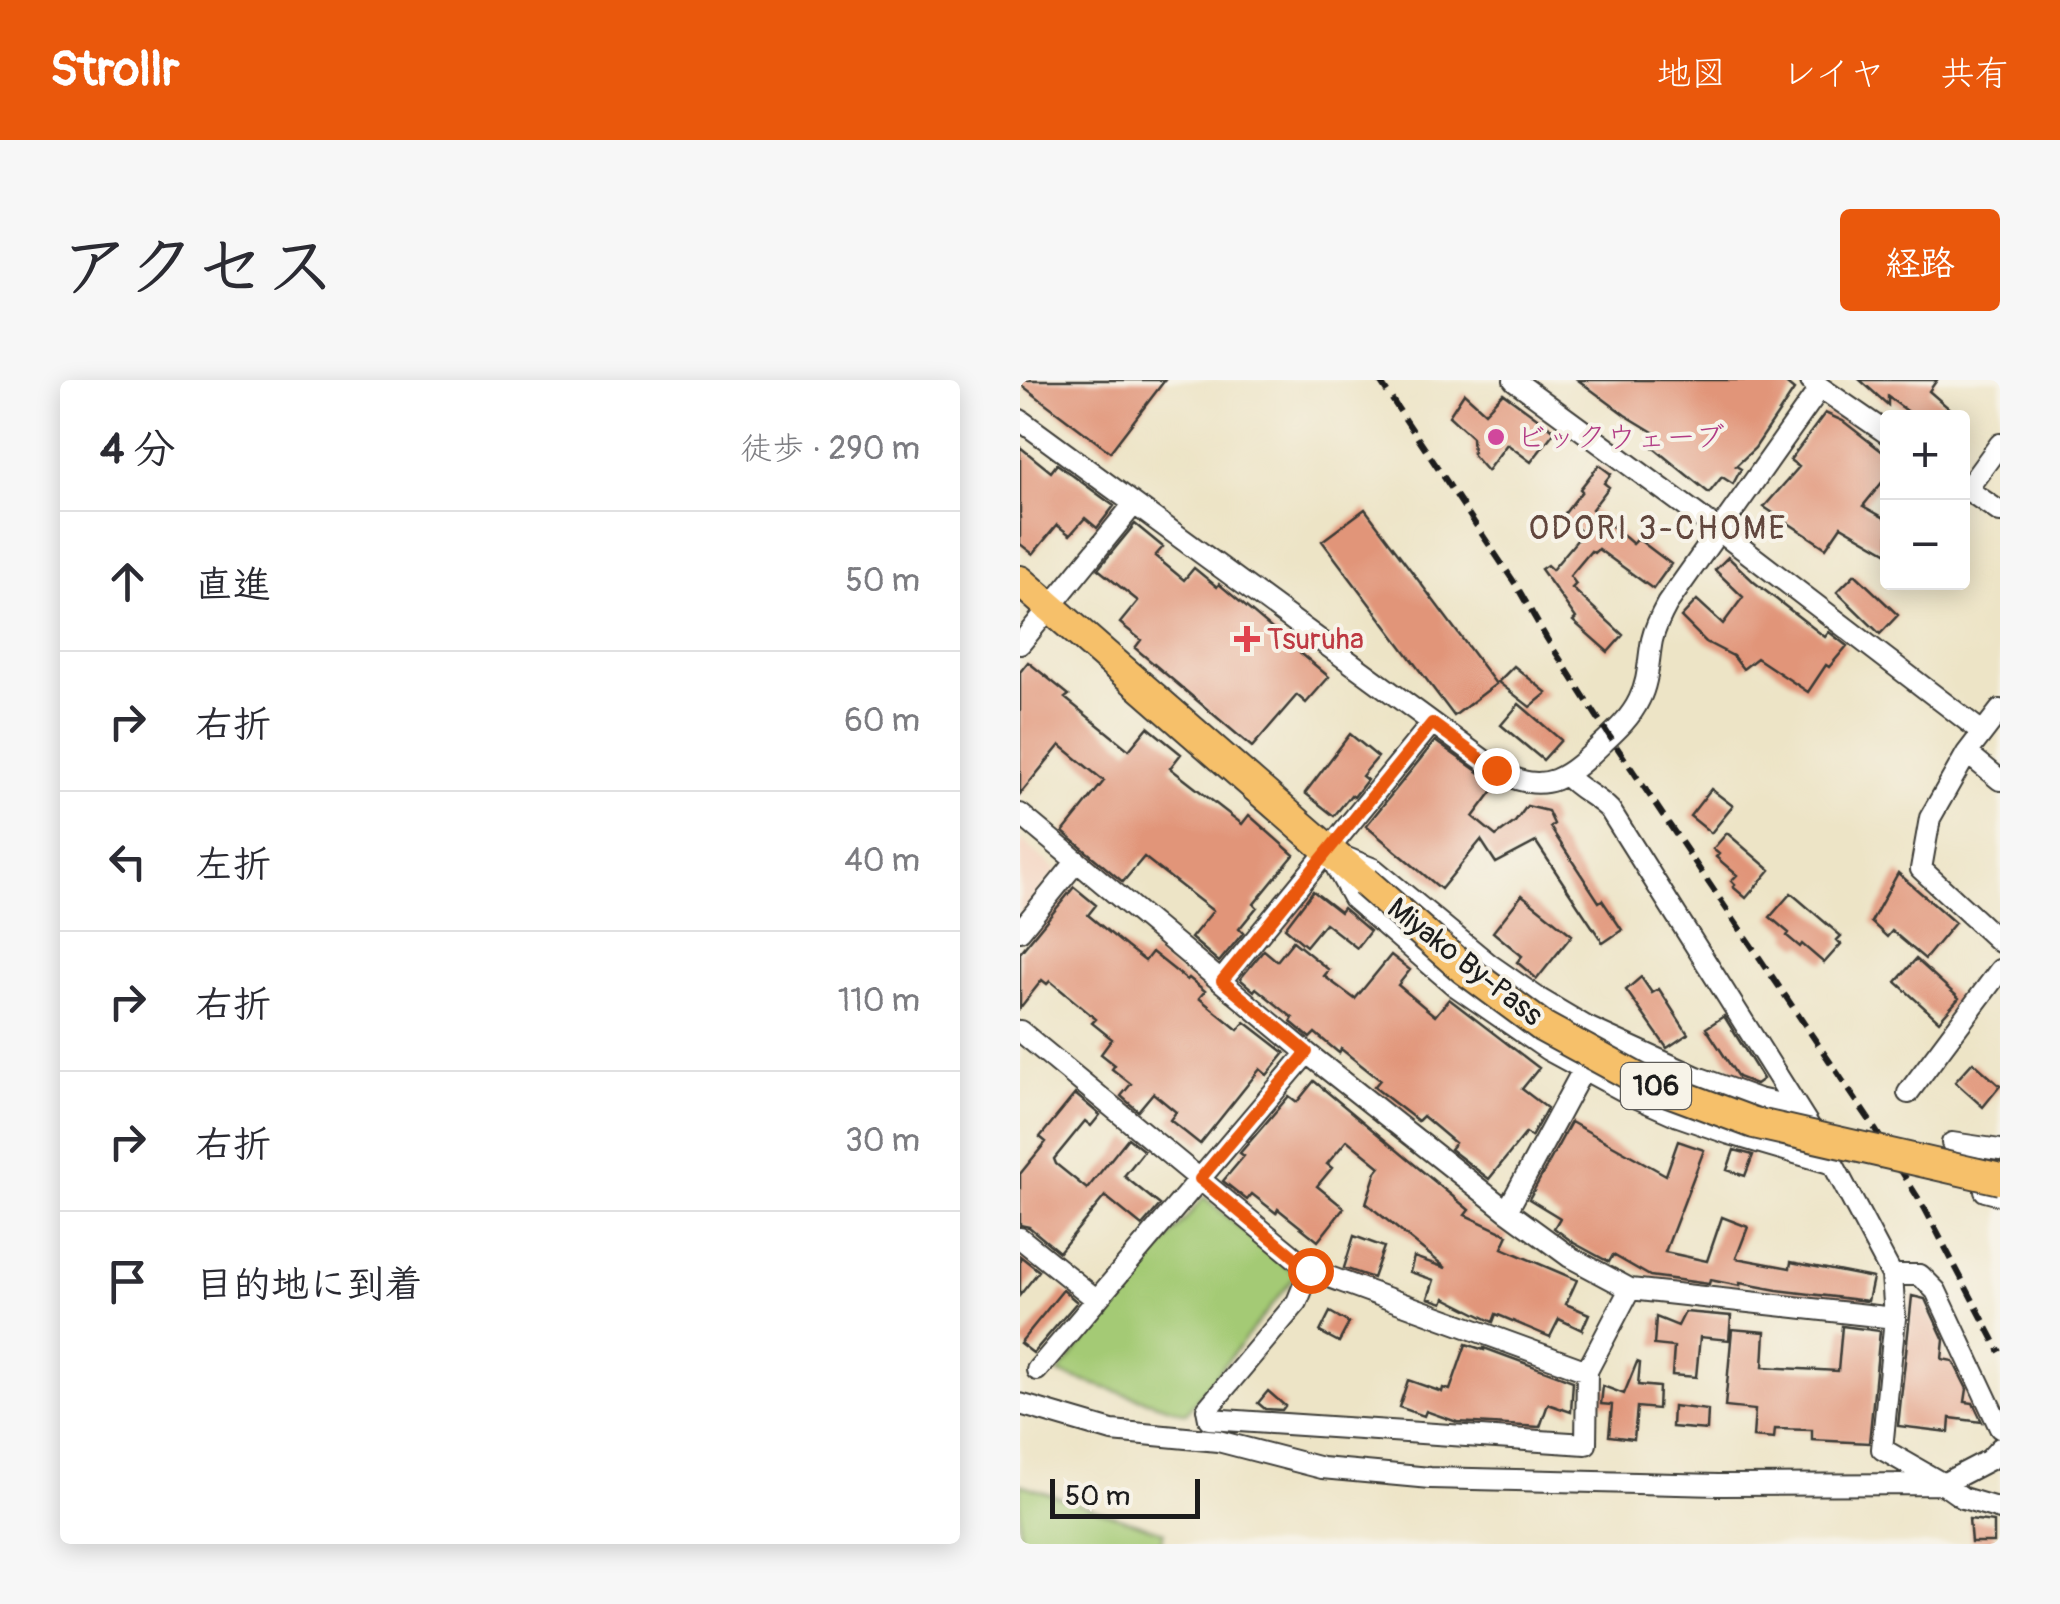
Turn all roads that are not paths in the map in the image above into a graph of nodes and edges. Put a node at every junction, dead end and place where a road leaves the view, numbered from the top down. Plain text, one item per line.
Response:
1 (1514, 380) edge
2 (1815, 384) edge
3 (1020, 420) edge
4 (1880, 429) edge
5 (2000, 444) edge
6 (1970, 481) edge
7 (1970, 491) edge
8 (1134, 504) junction
9 (2000, 512) edge
10 (1718, 530) junction
11 (1020, 581) edge
12 (1049, 606) junction
13 (1020, 644) edge
14 (2000, 710) edge
15 (1432, 723) junction
16 (1982, 732) junction
17 (1967, 753) junction
18 (1566, 776) junction
19 (2000, 780) edge
20 (1020, 814) edge
21 (1327, 850) junction
22 (1077, 861) junction
23 (1020, 931) edge
24 (2000, 942) edge
25 (2000, 970) edge
26 (1222, 981) junction
27 (1020, 1030) edge
28 (1307, 1052) junction
29 (1582, 1070) junction
30 (1908, 1092) dead end
31 (1795, 1107) junction
32 (1952, 1144) dead end
33 (2000, 1150) edge
34 (1833, 1164) junction
35 (1200, 1179) junction
36 (1995, 1188) edge
37 (1506, 1211) junction
38 (1020, 1238) edge
39 (1310, 1270) junction
40 (1892, 1275) junction
41 (1630, 1289) junction
42 (1096, 1300) junction
43 (1896, 1318) junction
44 (1037, 1370) dead end
45 (1588, 1371) junction
46 (1020, 1404) edge
47 (2000, 1428) edge
48 (2000, 1448) edge
49 (1943, 1484) junction
50 (2000, 1509) edge

1 - 10 street
2 - 4 street
2 - 10 street
3 - 8 street
5 - 6 street
7 - 9 street
8 - 12 street
8 - 15 street
10 - 16 street
10 - 18 street
11 - 12 highway, Miyako By-Pass / 106
12 - 13 street
12 - 21 highway, Miyako By-Pass / 106
14 - 16 street
15 - 18 street
15 - 21 street
16 - 17 street
17 - 19 street
17 - 24 street
18 - 31 street
20 - 22 street
21 - 26 street
21 - 29 street
21 - 31 street
21 - 36 highway, Miyako By-Pass / 106, bridge
22 - 23 street
22 - 26 street
25 - 30 street
26 - 28 street
27 - 35 street
28 - 35 street
28 - 37 street
29 - 34 street
29 - 37 street
31 - 34 street
32 - 33 street
34 - 40 street
35 - 39 street
35 - 42 street
37 - 41 street
38 - 42 street
39 - 45 street
39 - 45 street
40 - 43 street
40 - 47 street
41 - 43 street
41 - 45 street
42 - 44 street
43 - 49 street
46 - 49 street
48 - 49 street
49 - 50 street

